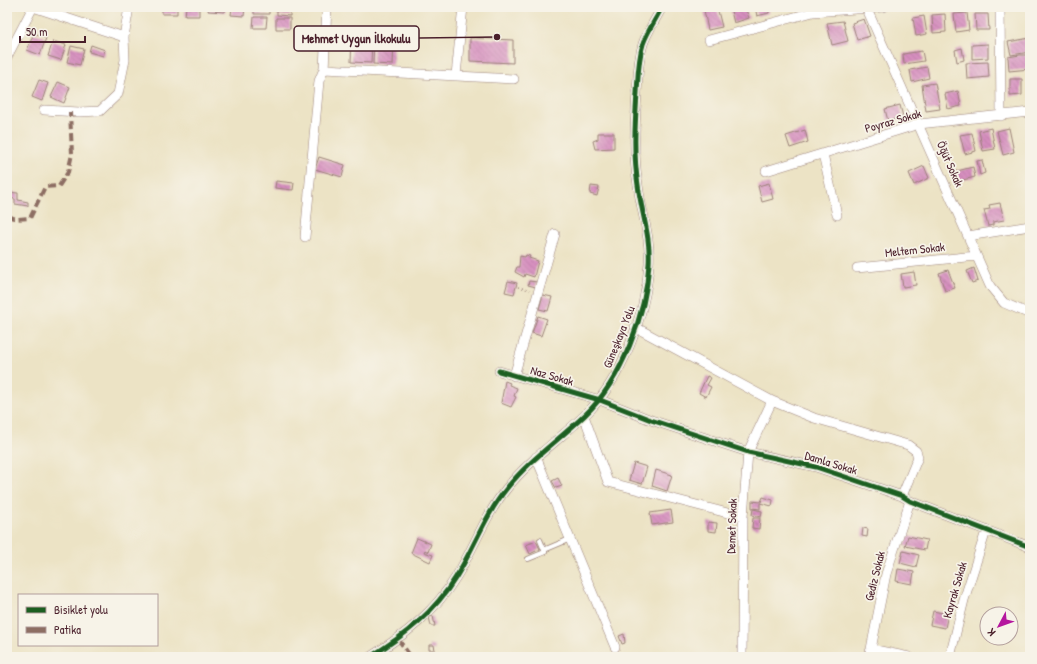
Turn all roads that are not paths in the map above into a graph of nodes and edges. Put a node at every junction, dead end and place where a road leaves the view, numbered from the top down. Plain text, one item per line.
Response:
1 (33, 7) edge
2 (129, 7) edge
3 (327, 7) edge
4 (463, 7) edge
5 (662, 7) edge
6 (884, 7) edge
7 (1000, 7) edge
8 (866, 8) edge
9 (124, 37) junction
10 (710, 40) dead end
11 (7, 57) edge
12 (324, 69) junction
13 (456, 75) junction
14 (514, 79) dead end
15 (44, 110) dead end
16 (1030, 112) edge
17 (1000, 116) junction
18 (919, 124) junction
19 (823, 154) junction
20 (766, 171) dead end
21 (836, 215) dead end
22 (1030, 226) edge
23 (555, 234) dead end
24 (968, 236) junction
25 (305, 237) dead end
26 (976, 256) junction
27 (857, 268) dead end
28 (1030, 314) edge
29 (635, 327) junction
30 (499, 371) dead end
31 (514, 376) junction
32 (600, 400) junction
33 (772, 401) junction
34 (584, 416) junction
35 (748, 452) junction
36 (536, 457) junction
37 (906, 499) junction
38 (743, 516) junction
39 (986, 531) junction
40 (570, 539) junction
41 (540, 540) dead end
42 (1030, 547) edge
43 (544, 550) junction
44 (528, 559) dead end
45 (615, 647) dead end
46 (869, 653) edge
47 (370, 657) edge
48 (742, 657) edge
49 (909, 657) edge
50 (950, 657) edge

1 - 9 street
1 - 11 street
2 - 9 street
3 - 12 street
4 - 13 street
5 - 29 street, Güneşkaya Yolu
6 - 8 street
7 - 17 street
8 - 10 street
8 - 18 street, Öğüt Sokak
9 - 15 street
12 - 13 street
12 - 25 street
13 - 14 street
16 - 17 street, Poyraz Sokak
17 - 18 street, Poyraz Sokak
18 - 19 street, Poyraz Sokak
18 - 24 street, Öğüt Sokak
19 - 20 street, Poyraz Sokak
19 - 21 street
22 - 24 street
23 - 31 street
24 - 26 street, Öğüt Sokak
26 - 27 street, Meltem Sokak
26 - 28 street, Öğüt Sokak
29 - 32 street, Güneşkaya Yolu
29 - 33 street
30 - 31 street, Naz Sokak
31 - 32 street, Naz Sokak
32 - 34 street, Güneşkaya Yolu
32 - 35 street, Damla Sokak
33 - 35 street, Demet Sokak
33 - 37 street, Gediz Sokak
34 - 36 street, Güneşkaya Yolu
34 - 38 street
35 - 37 street, Damla Sokak
35 - 38 street, Demet Sokak
36 - 40 street
36 - 47 street, Güneşkaya Yolu
37 - 39 street, Damla Sokak
37 - 46 street, Gediz Sokak
38 - 48 street, Demet Sokak
39 - 42 street, Damla Sokak
39 - 50 street, Kayrak Sokak
40 - 43 lane
40 - 45 street
41 - 43 lane
43 - 44 lane
46 - 49 street

